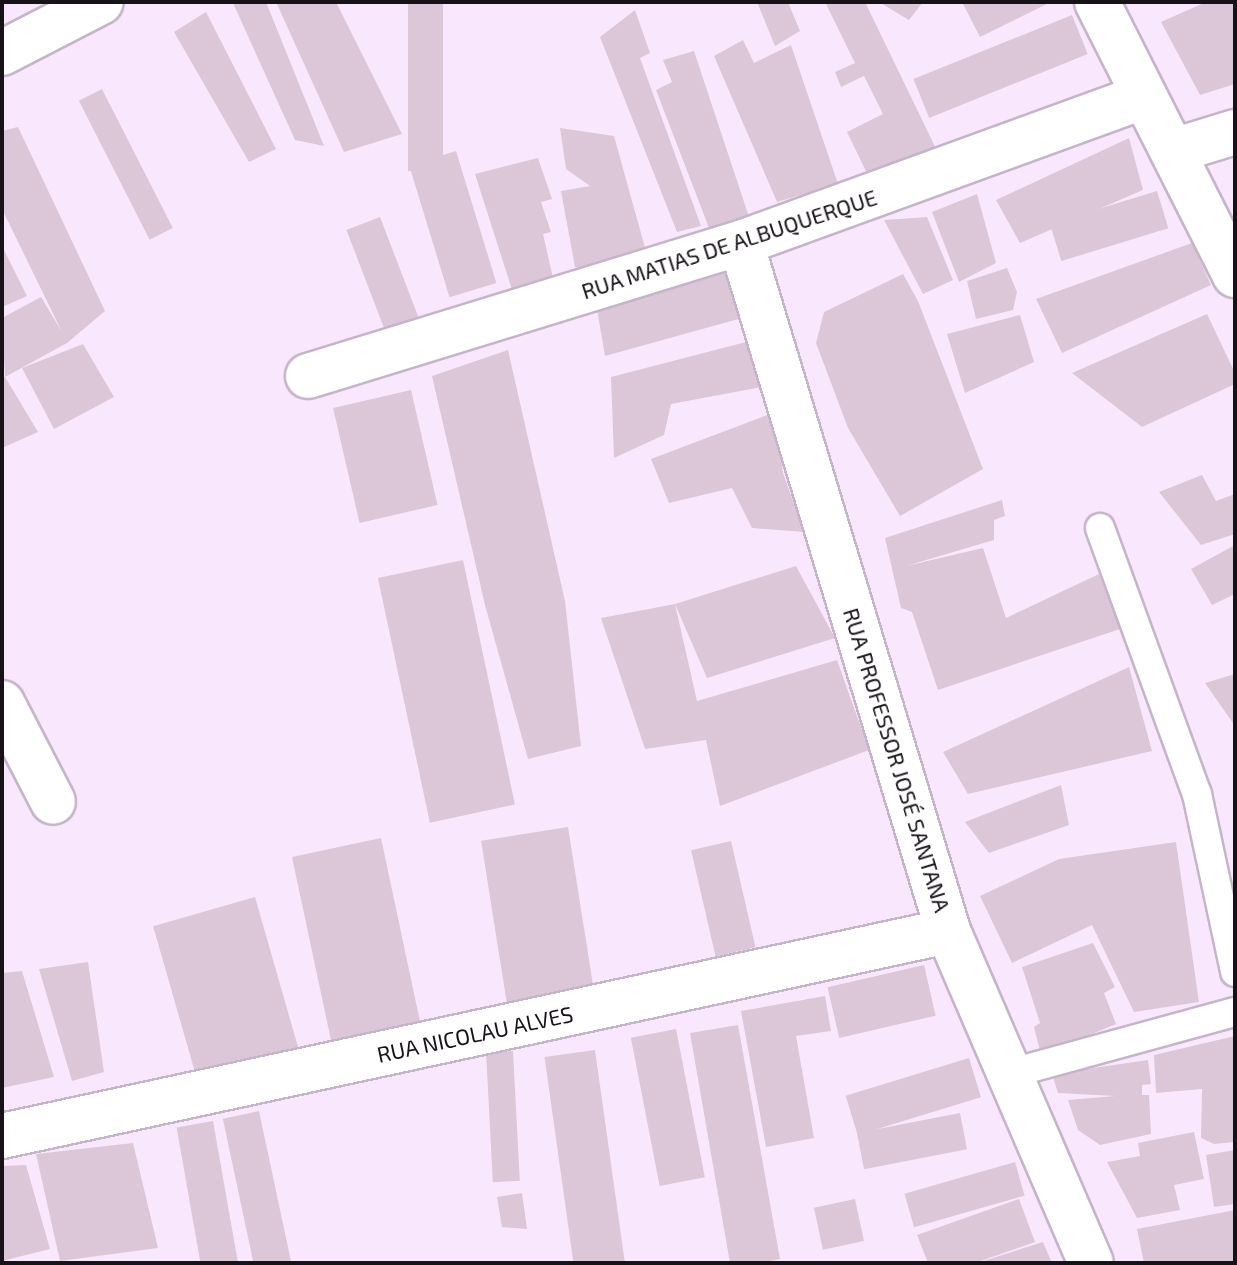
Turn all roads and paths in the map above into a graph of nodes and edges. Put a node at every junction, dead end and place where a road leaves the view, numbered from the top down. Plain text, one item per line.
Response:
1 (101, 2) edge
2 (1097, 2) edge
3 (2, 53) edge
4 (1144, 96) junction
5 (1235, 132) edge
6 (1173, 151) junction
7 (741, 243) junction
8 (1235, 275) edge
9 (308, 376) dead end
10 (1100, 528) dead end
11 (2, 703) edge
12 (53, 802) dead end
13 (948, 931) junction
14 (1235, 972) edge
15 (1235, 1012) edge
16 (1008, 1074) junction
17 (2, 1136) edge
18 (1091, 1263) edge

1 - 3 street
2 - 4 street
4 - 6 street
4 - 7 street, RUA MATIAS DE ALBUQUERQUE
5 - 6 street
6 - 8 street
7 - 9 street, RUA MATIAS DE ALBUQUERQUE
7 - 13 street, RUA PROFESSOR JOSÉ SANTANA
10 - 14 lane
11 - 12 street
13 - 16 street, RUA PROFESSOR JOSÉ SANTANA
13 - 17 street, RUA NICOLAU ALVES
15 - 16 lane
16 - 18 street, RUA PROFESSOR JOSÉ SANTANA

